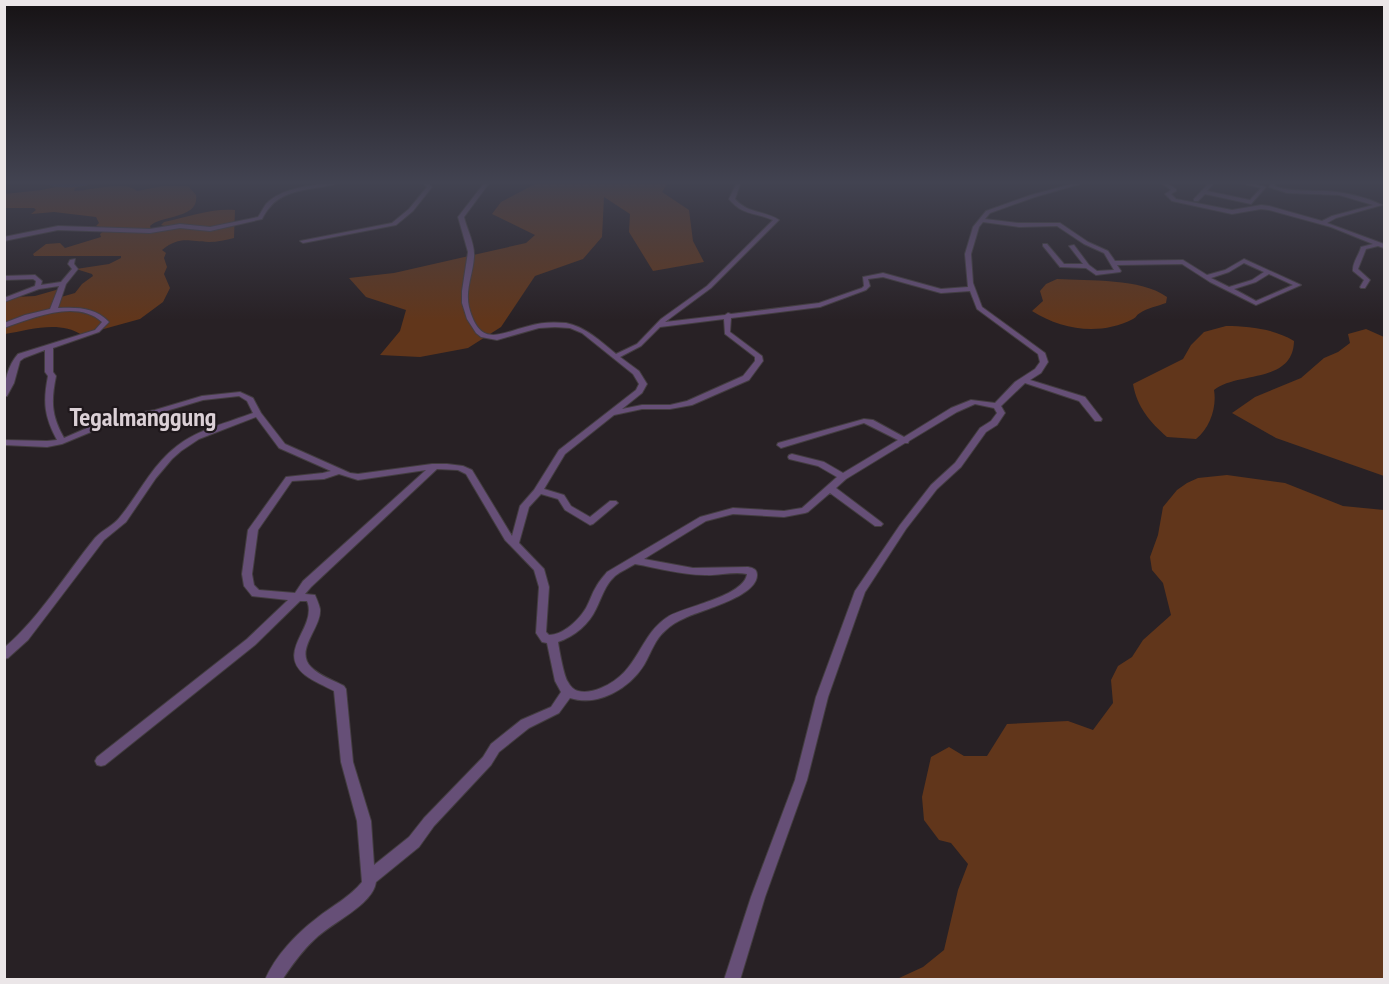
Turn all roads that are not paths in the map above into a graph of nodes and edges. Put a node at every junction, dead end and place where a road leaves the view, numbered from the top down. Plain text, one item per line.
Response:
1 (170, 228) edge
2 (372, 228) edge
3 (464, 228) edge
4 (768, 228) edge
5 (976, 228) edge
6 (1064, 228) edge
7 (1336, 228) edge
8 (4, 239) edge
9 (303, 241) dead end
10 (1045, 245) dead end
11 (1382, 245) edge
12 (1072, 246) dead end
13 (73, 260) dead end
14 (1113, 263) junction
15 (1087, 266) junction
16 (1269, 272) junction
17 (1208, 277) junction
18 (4, 278) edge
19 (63, 284) junction
20 (38, 287) junction
21 (1363, 287) dead end
22 (972, 289) junction
23 (1229, 289) junction
24 (4, 300) edge
25 (52, 312) junction
26 (728, 315) junction
27 (658, 325) junction
28 (4, 326) edge
29 (49, 348) junction
30 (615, 357) junction
31 (1024, 380) junction
32 (4, 394) edge
33 (998, 406) junction
34 (257, 414) junction
35 (609, 414) junction
36 (1098, 419) dead end
37 (905, 441) junction
38 (4, 442) edge
39 (62, 442) junction
40 (781, 445) dead end
41 (792, 457) dead end
42 (433, 468) junction
43 (340, 471) junction
44 (843, 477) junction
45 (830, 488) junction
46 (539, 490) junction
47 (613, 503) dead end
48 (878, 524) dead end
49 (514, 544) junction
50 (633, 560) junction
51 (298, 596) junction
52 (553, 640) junction
53 (4, 655) edge
54 (568, 691) junction
55 (101, 761) dead end
56 (368, 879) junction
57 (273, 980) edge
58 (732, 980) edge

1 - 8 street
2 - 9 street
3 - 30 street
4 - 27 street
5 - 22 street
6 - 14 street
7 - 11 street
10 - 15 street
11 - 21 street
12 - 15 street
13 - 19 street
14 - 15 street
14 - 17 street
16 - 17 street
16 - 23 street
16 - 23 street
17 - 23 street
18 - 20 street
19 - 20 street
19 - 25 street
20 - 24 street
22 - 26 street
22 - 31 street
25 - 28 street
25 - 29 street
26 - 27 street
26 - 35 street
27 - 30 street
29 - 32 street
29 - 39 street
30 - 35 street
31 - 33 street
31 - 36 street
33 - 37 street
33 - 58 street
34 - 39 street
34 - 43 street
34 - 53 street
35 - 46 street
37 - 40 street
37 - 44 street
38 - 39 street
41 - 44 street
42 - 43 street
42 - 49 street
42 - 51 street
43 - 51 street
44 - 45 street
45 - 48 street
45 - 50 street
46 - 47 street
46 - 49 street
49 - 52 street
50 - 52 street
50 - 54 street
51 - 55 street
51 - 56 street
52 - 54 street
54 - 56 street
56 - 57 street

